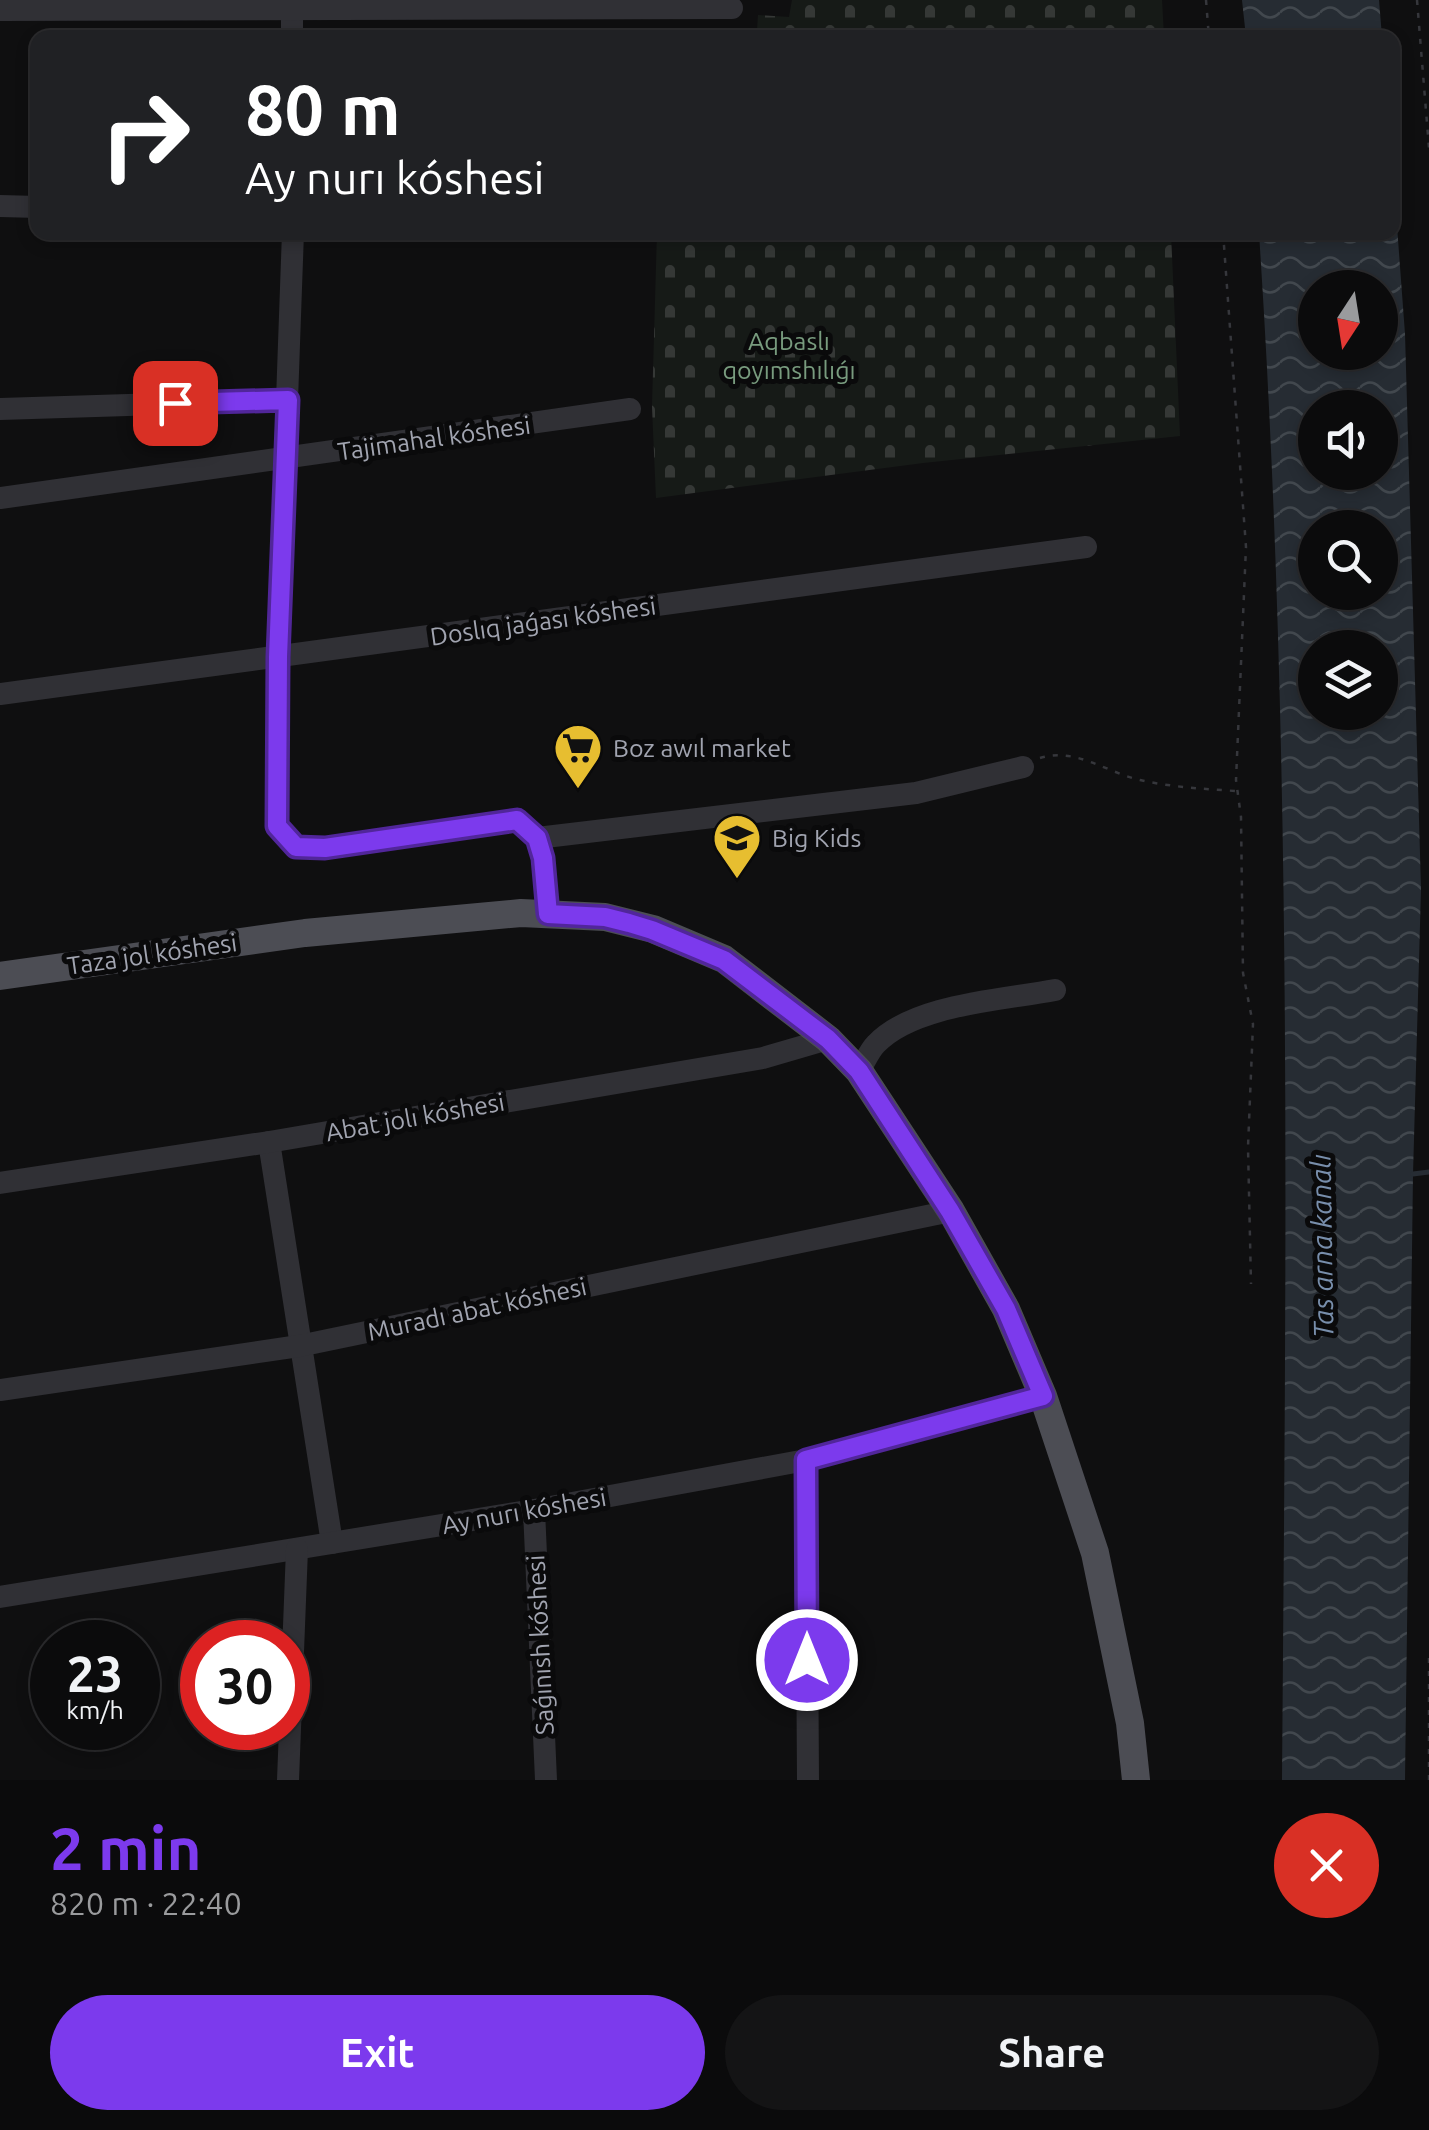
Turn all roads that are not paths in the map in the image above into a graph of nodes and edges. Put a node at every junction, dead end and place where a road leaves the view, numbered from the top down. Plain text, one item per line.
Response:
1 (292, 5) edge
2 (732, 8) dead end
3 (0, 10) edge
4 (0, 206) edge
5 (30, 208) edge
6 (293, 240) edge
7 (288, 400) junction
8 (0, 409) edge
9 (630, 409) dead end
10 (288, 460) junction
11 (0, 498) edge
12 (1086, 547) dead end
13 (278, 657) junction
14 (0, 694) edge
15 (1023, 767) road end
16 (537, 838) junction
17 (548, 914) junction
18 (0, 976) edge
19 (1055, 990) dead end
20 (828, 1039) junction
21 (859, 1071) junction
22 (269, 1142) junction
23 (0, 1182) edge
24 (950, 1211) junction
25 (298, 1346) junction
26 (0, 1390) edge
27 (1043, 1396) junction
28 (806, 1460) junction
29 (534, 1510) junction
30 (332, 1543) junction
31 (297, 1550) junction
32 (0, 1597) edge
33 (288, 1780) edge
34 (546, 1780) edge
35 (808, 1780) edge
36 (1136, 1780) edge

1 - 2 street
1 - 3 street
4 - 5 street
6 - 7 street
7 - 8 street
7 - 10 street
9 - 10 street, Tajimahal kóshesi
10 - 11 street, Tajimahal kóshesi
10 - 13 street
12 - 13 street, Doslıq jaǵası kóshesi
13 - 14 street, Doslıq jaǵası kóshesi
13 - 16 street
15 - 16 street
16 - 17 street
17 - 18 main road, Taza jol kóshesi
17 - 20 main road, Taza jol kóshesi
19 - 21 street
20 - 21 main road, Taza jol kóshesi
20 - 22 street, Abat jolı kóshesi
21 - 24 main road, Taza jol kóshesi
22 - 23 street, Abat jolı kóshesi
22 - 25 street
24 - 25 street, Muradı abat kóshesi
24 - 27 main road, Taza jol kóshesi
25 - 26 street, Muradı abat kóshesi
25 - 30 street
27 - 28 street, Ay nurı kóshesi
27 - 36 main road, Taza jol kóshesi
28 - 29 street, Ay nurı kóshesi
28 - 35 street
29 - 30 street, Ay nurı kóshesi
29 - 34 street, Saǵınısh kóshesi
30 - 31 street, Ay nurı kóshesi
31 - 32 street, Ay nurı kóshesi
31 - 33 street

